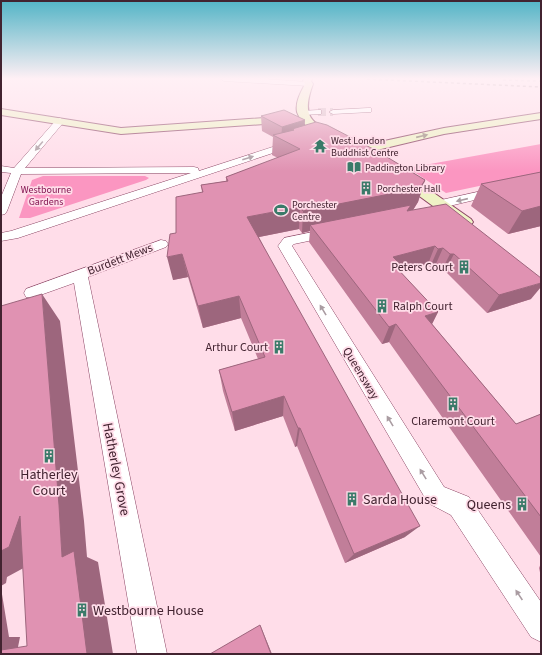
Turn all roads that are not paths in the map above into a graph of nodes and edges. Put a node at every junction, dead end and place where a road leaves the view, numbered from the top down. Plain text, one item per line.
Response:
1 (304, 110) edge
2 (368, 110) dead end
3 (1, 112) edge
4 (318, 112) tunnel mouth
5 (333, 112) tunnel mouth
6 (304, 116) junction
7 (541, 116) edge
8 (60, 121) junction
9 (324, 133) junction
10 (356, 151) junction
11 (1, 169) edge
12 (211, 170) junction
13 (17, 171) junction
14 (541, 181) edge
15 (444, 206) junction
16 (1, 211) edge
17 (427, 212) edge
18 (343, 230) edge
19 (477, 231) edge
20 (1, 237) edge
21 (161, 244) dead end
22 (81, 279) junction
23 (32, 293) dead end
24 (541, 627) edge
25 (152, 654) edge

1 - 6 street
2 - 5 street
3 - 8 street
4 - 6 street
6 - 8 street
6 - 9 street
10 -> 7 street
8 -> 13 street
9 - 10 street
12 -> 9 street
10 - 15 street
11 - 13 street
12 - 13 street
12 - 20 street
13 - 16 street
14 -> 15 street
15 - 17 street
15 - 19 street
24 -> 18 street, Queensway
21 - 22 street, Burdett Mews
22 - 23 street, Burdett Mews
22 - 25 street, Hatherley Grove

